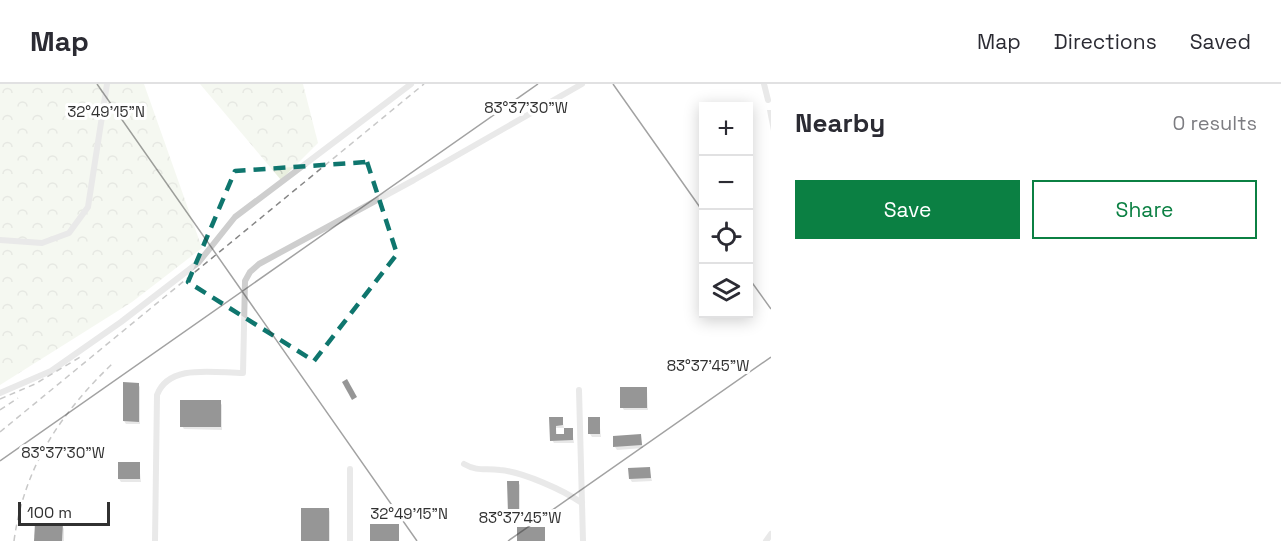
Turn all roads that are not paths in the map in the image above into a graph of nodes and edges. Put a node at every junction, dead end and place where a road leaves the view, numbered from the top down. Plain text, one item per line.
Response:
1 (106, 84) edge
2 (411, 84) edge
3 (582, 84) edge
4 (764, 84) edge
5 (768, 100) dead end
6 (0, 240) edge
7 (579, 390) dead end
8 (0, 393) edge
9 (464, 464) dead end
10 (350, 469) dead end
11 (582, 503) junction
12 (771, 534) edge
13 (155, 541) edge
14 (350, 541) edge
15 (583, 541) edge
16 (766, 541) edge

1 - 6 street
2 - 8 street
3 - 13 street
4 - 5 street
7 - 11 street
9 - 11 street
10 - 14 street
11 - 15 street
12 - 16 street

